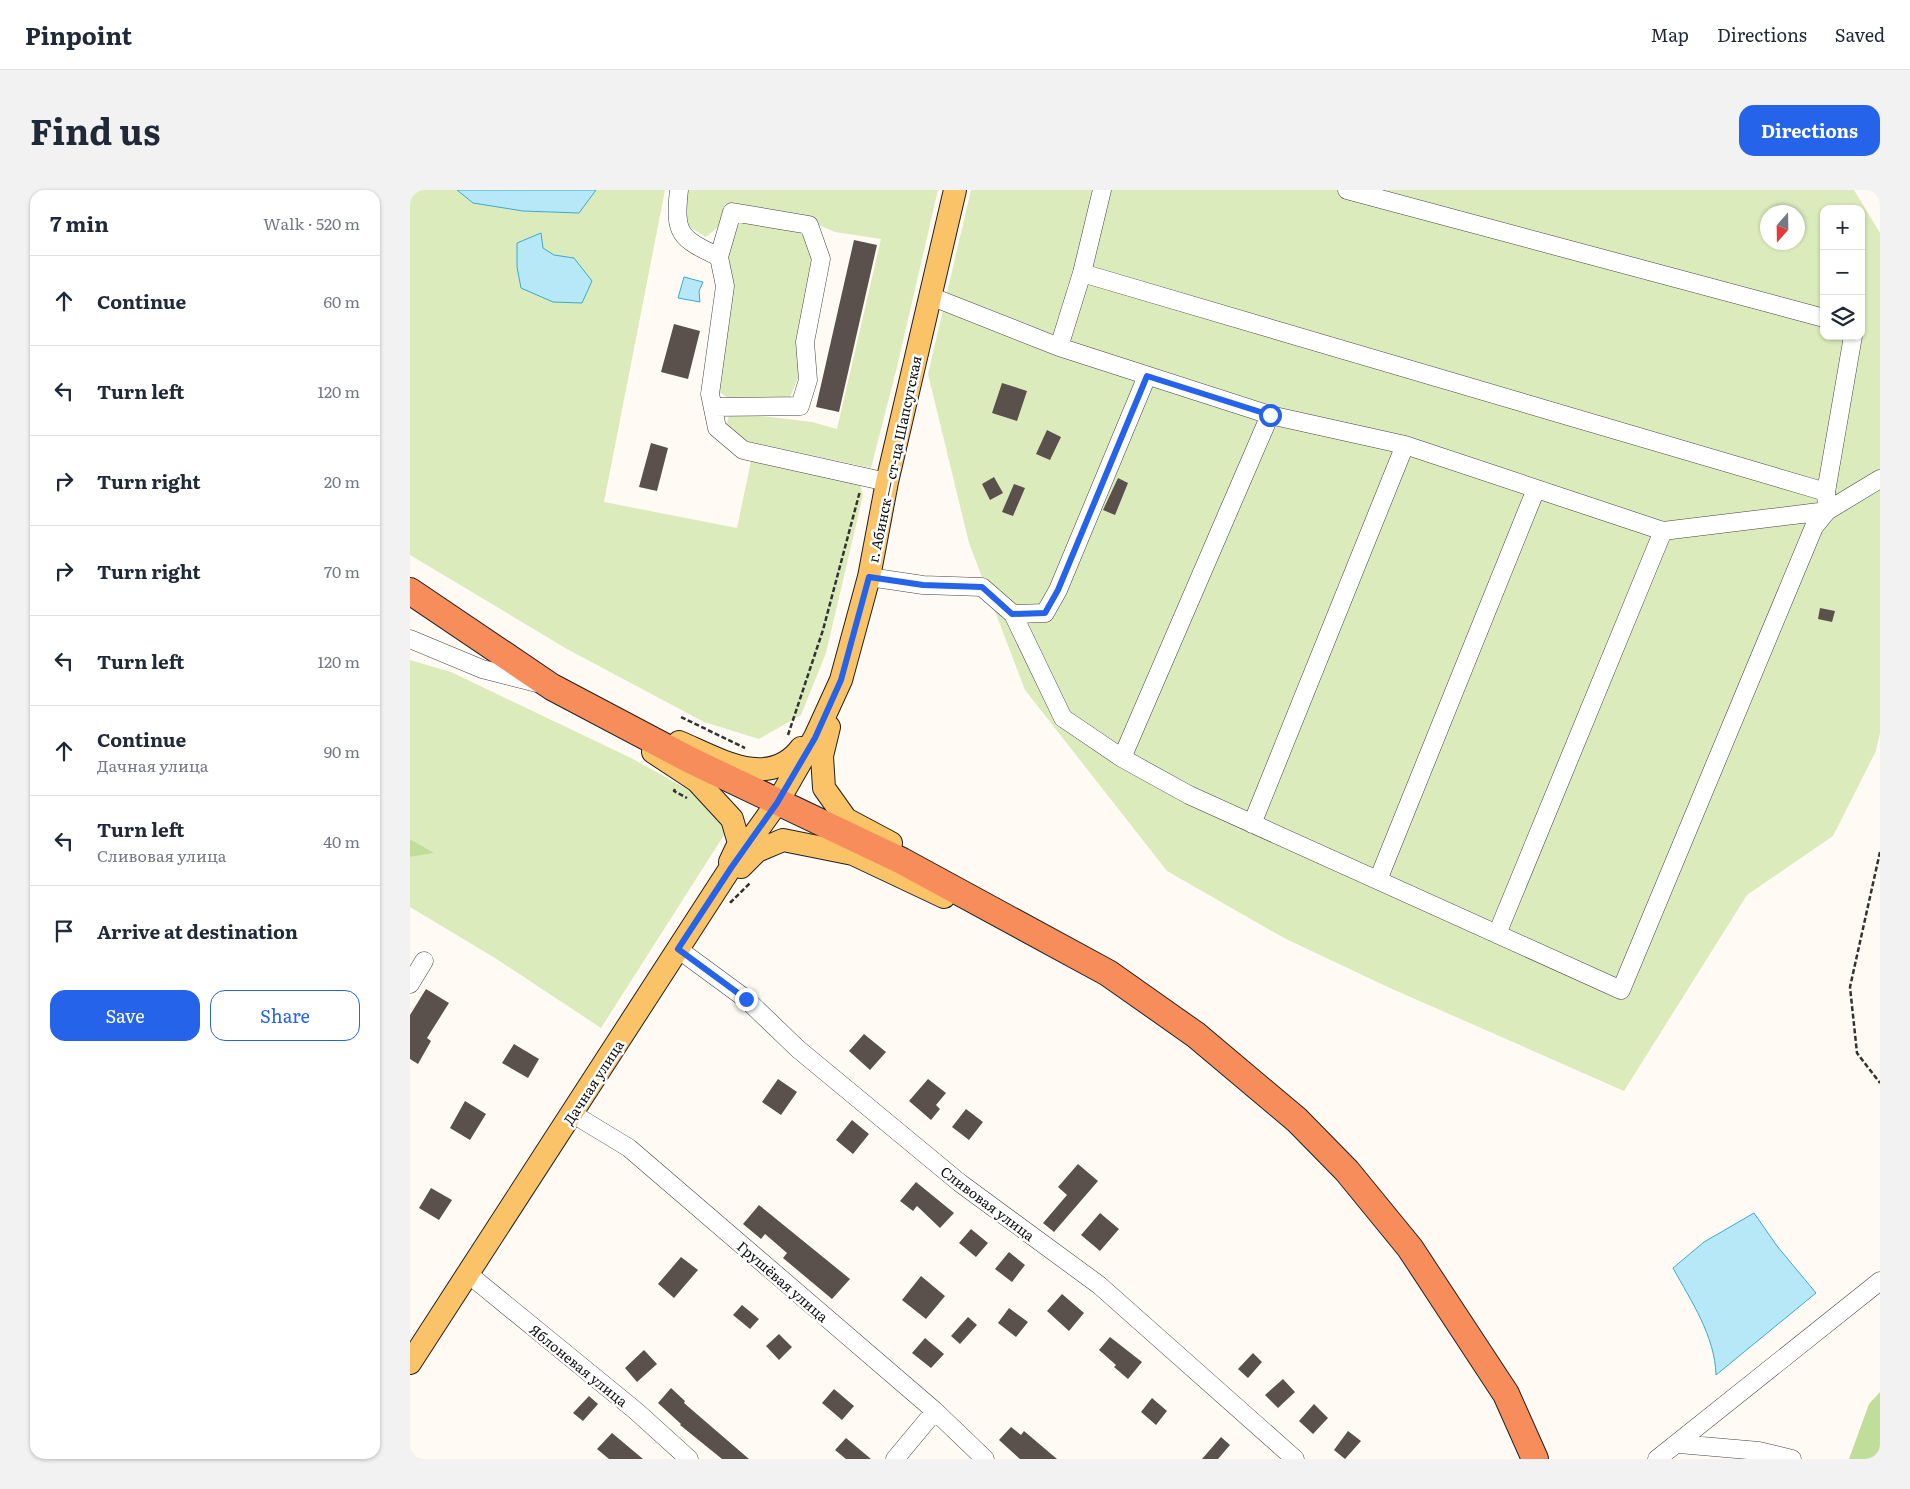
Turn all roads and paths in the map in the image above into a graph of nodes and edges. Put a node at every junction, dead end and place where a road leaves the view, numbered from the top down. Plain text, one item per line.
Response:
1 (679, 190) edge
2 (955, 190) edge
3 (1102, 190) edge
4 (1347, 190) edge
5 (718, 257) junction
6 (1082, 273) junction
7 (930, 296) junction
8 (1820, 317) edge
9 (1852, 340) edge
10 (1060, 347) junction
11 (1147, 376) junction
12 (713, 407) junction
13 (1270, 415) junction
14 (1405, 445) junction
15 (865, 477) junction
16 (1880, 479) edge
17 (887, 482) junction
18 (1536, 489) junction
19 (1826, 492) junction
20 (1827, 511) junction
21 (1663, 531) junction
22 (869, 577) junction
23 (410, 591) edge
24 (1012, 614) junction
25 (410, 639) edge
26 (841, 680) junction
27 (552, 688) junction
28 (681, 717) dead end
29 (788, 736) dead end
30 (748, 749) dead end
31 (1122, 758) junction
32 (777, 803) junction
33 (1252, 824) junction
34 (1880, 852) edge
35 (1378, 880) junction
36 (716, 890) junction
37 (1497, 934) junction
38 (678, 949) junction
39 (424, 961) dead end
40 (1108, 973) junction
41 (410, 984) edge
42 (1880, 1083) edge
43 (573, 1114) junction
44 (467, 1273) junction
45 (1880, 1281) edge
46 (410, 1363) edge
47 (935, 1411) junction
48 (1679, 1444) junction
49 (689, 1459) edge
50 (895, 1459) edge
51 (985, 1459) edge
52 (1295, 1459) edge
53 (1535, 1459) edge
54 (1658, 1459) edge
55 (1792, 1459) edge

1 - 5 street
2 - 7 main road, г. Абинск — ст-ца Шапсугская
3 - 6 street
4 - 8 street
5 - 12 street
5 - 12 street
6 - 10 street
6 - 19 street
7 - 10 street
7 - 17 main road, г. Абинск — ст-ца Шапсугская
9 - 19 street
10 - 11 street
11 - 13 street
11 - 24 street
12 - 15 street
13 - 14 street
13 - 31 street
14 - 18 street
14 - 33 street
15 - 17 street
15 - 29 path
16 - 20 street
17 - 22 main road, г. Абинск — ст-ца Шапсугская
18 - 21 street
18 - 35 street
19 - 20 street
20 - 21 street
20 - 37 street
21 - 37 street
22 - 24 street
22 - 26 main road, г. Абинск — ст-ца Шапсугская
23 - 27 highway
24 - 31 street
25 - 27 street
26 - 27 main road
26 - 32 main road, г. Абинск — ст-ца Шапсугская
26 - 40 main road
27 - 32 highway
27 - 36 main road
28 - 30 path
31 - 33 street
32 - 36 main road, Дачная улица
32 - 40 highway
33 - 35 street
34 - 42 path
35 - 37 street
36 - 38 main road, Дачная улица
36 - 40 main road
38 - 43 main road, Дачная улица
38 - 52 street, Сливовая улица
39 - 41 street
40 - 53 highway
43 - 44 main road, Дачная улица
43 - 47 street, Грушёвая улица
44 - 46 main road, Дачная улица
44 - 49 street, Яблоневая улица
45 - 48 street
47 - 50 street
47 - 51 street, Грушёвая улица
48 - 54 street
48 - 55 street

